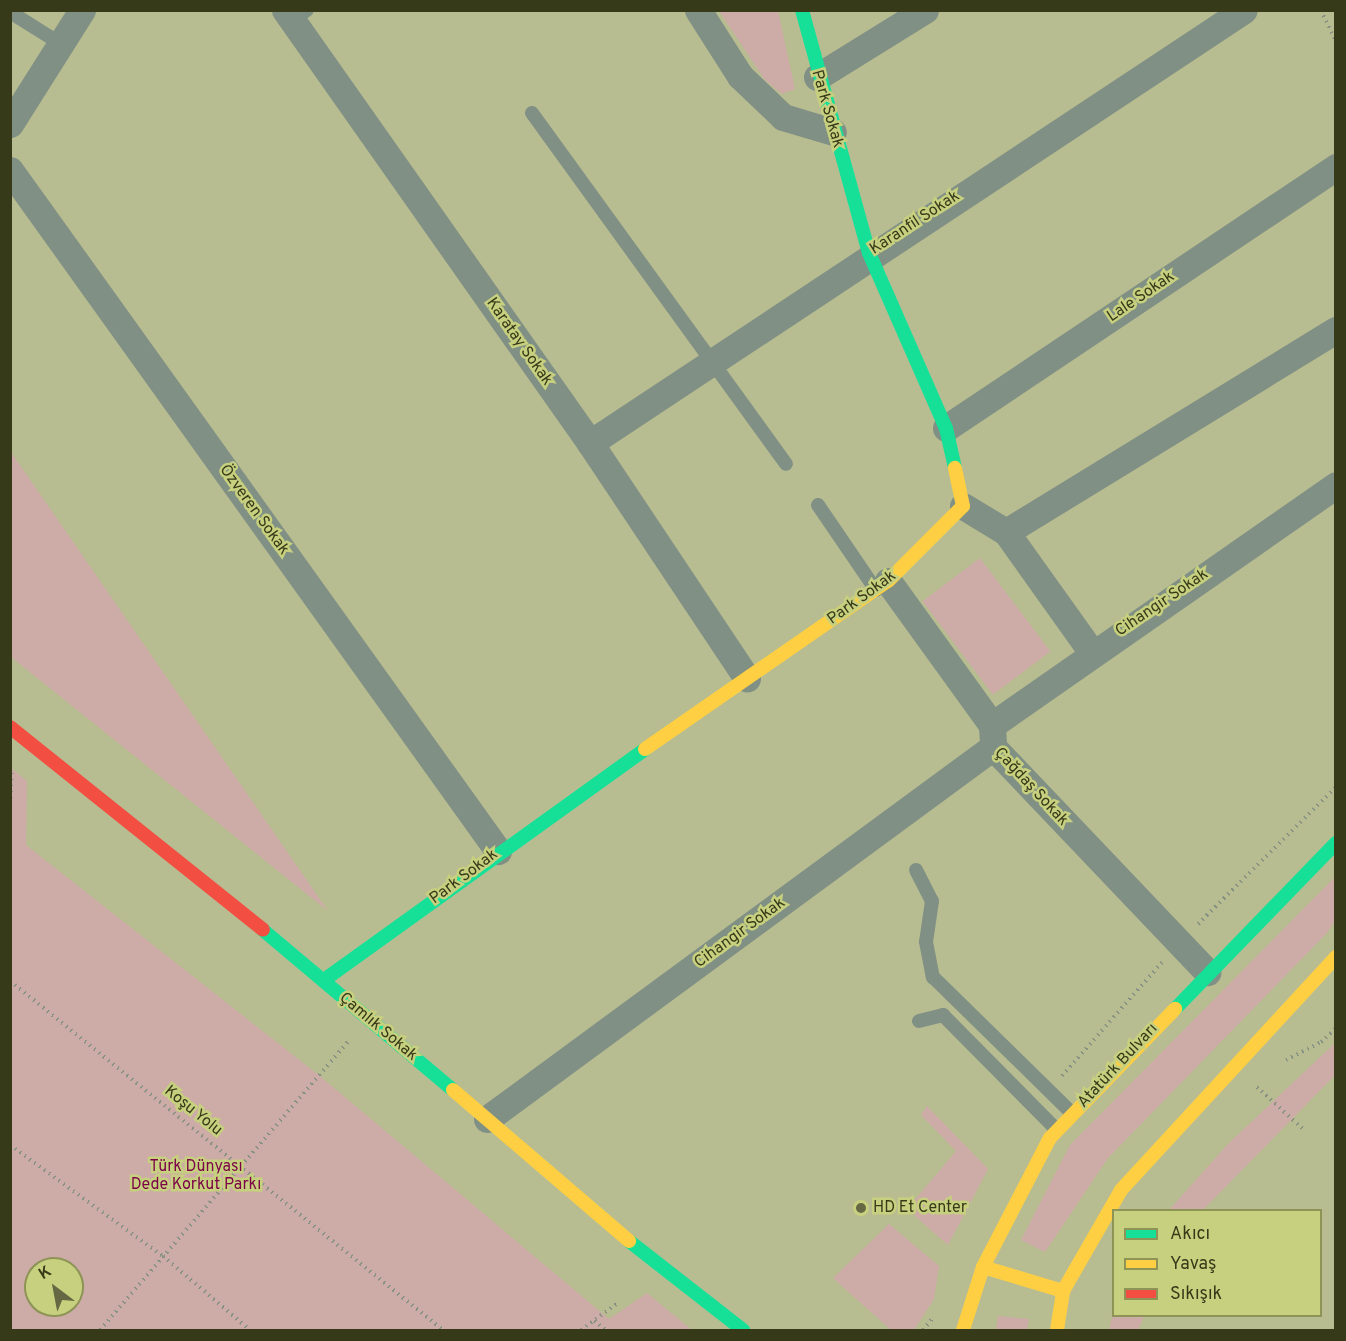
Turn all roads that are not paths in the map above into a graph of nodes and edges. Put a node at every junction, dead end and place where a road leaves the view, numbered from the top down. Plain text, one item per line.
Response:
1 (82, 10) edge
2 (698, 10) edge
3 (802, 10) edge
4 (925, 10) edge
5 (1244, 10) edge
6 (10, 12) edge
7 (295, 14) edge
8 (61, 44) junction
9 (817, 77) junction
10 (532, 113) dead end
11 (10, 124) edge
12 (833, 132) junction
13 (1335, 167) edge
14 (10, 170) edge
15 (869, 253) junction
16 (1335, 330) edge
17 (708, 360) junction
18 (946, 428) junction
19 (590, 442) junction
20 (786, 464) dead end
21 (1335, 485) edge
22 (818, 505) dead end
23 (963, 506) junction
24 (1006, 532) junction
25 (882, 586) junction
26 (1091, 651) junction
27 (747, 678) junction
28 (10, 727) edge
29 (992, 736) junction
30 (1335, 843) edge
31 (498, 851) junction
32 (916, 870) dead end
33 (1335, 957) edge
34 (1206, 972) junction
35 (324, 980) junction
36 (919, 1020) dead end
37 (1073, 1114) junction
38 (487, 1119) junction
39 (1057, 1130) junction
40 (983, 1267) junction
41 (1063, 1291) junction
42 (963, 1323) edge
43 (743, 1330) edge
44 (952, 1330) edge
45 (1057, 1330) edge

1 - 8 street
2 - 12 street
3 - 9 street, Park Sokak
4 - 9 street
5 - 15 street, Karanfil Sokak
6 - 8 lane
7 - 19 street, Karatay Sokak
8 - 11 street
9 - 12 street, Park Sokak
10 - 17 lane
12 - 15 street, Park Sokak
13 - 18 street, Lale Sokak
14 - 31 street, Özveren Sokak
15 - 17 street, Karanfil Sokak
15 - 18 street, Park Sokak
16 - 24 street
17 - 19 street, Karanfil Sokak
17 - 20 lane
18 - 23 street, Park Sokak
19 - 27 street, Karatay Sokak
21 - 26 street, Cihangir Sokak
22 - 25 lane
23 - 24 street
23 - 25 street, Park Sokak
24 - 26 street
25 - 27 street, Park Sokak
25 - 29 street, Çağdaş Sokak
26 - 29 street, Cihangir Sokak
27 - 31 street, Park Sokak
28 - 35 street, Çamlık Sokak
29 - 34 street, Çağdaş Sokak
29 - 38 street, Cihangir Sokak
30 - 34 street, Atatürk Bulvarı
31 - 35 street, Park Sokak
32 - 37 lane
33 - 41 street
34 - 37 street, Atatürk Bulvarı
35 - 38 street, Çamlık Sokak
36 - 39 lane
37 - 39 street, Atatürk Bulvarı
38 - 43 street, Çamlık Sokak
39 - 40 street, Atatürk Bulvarı
40 - 41 street
40 - 42 street, Atatürk Bulvarı
41 - 45 street
42 - 44 street, Atatürk Bulvarı

